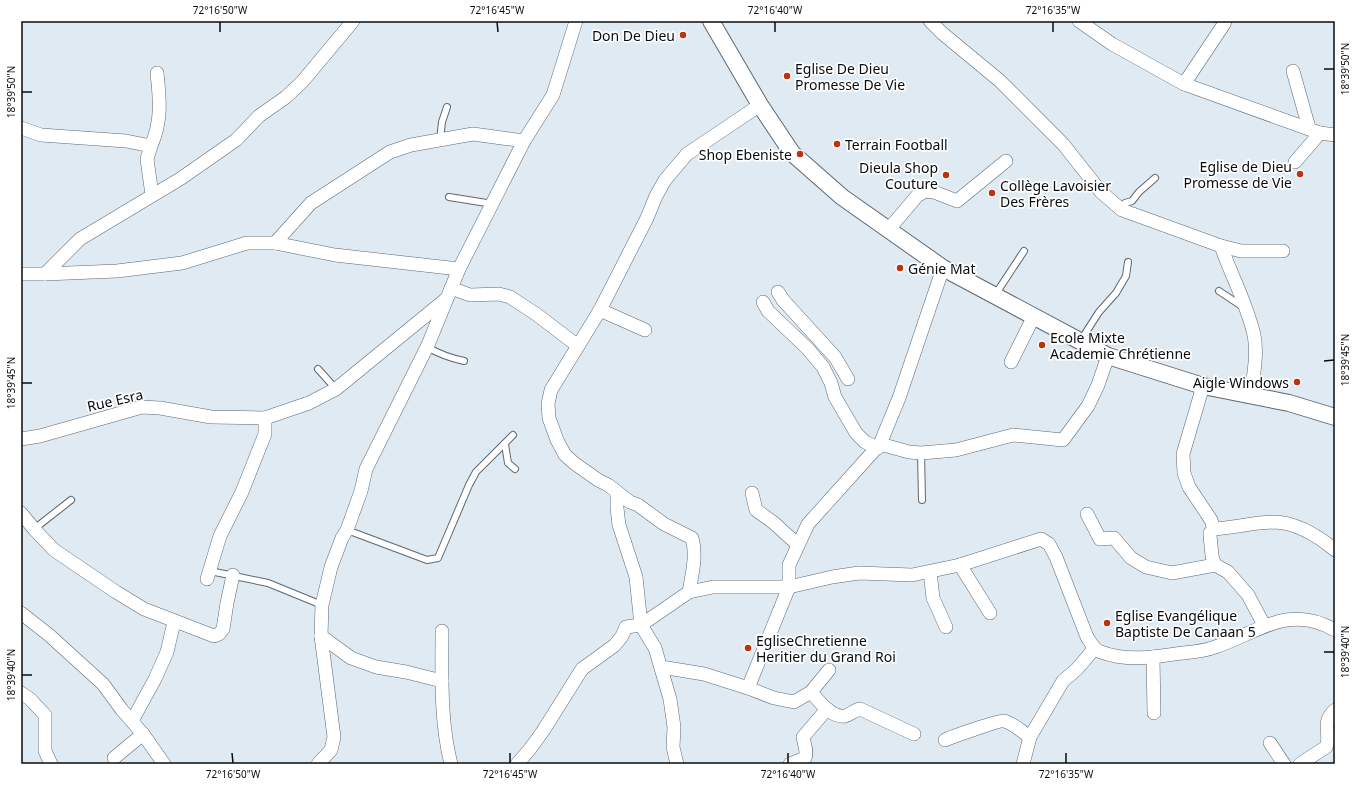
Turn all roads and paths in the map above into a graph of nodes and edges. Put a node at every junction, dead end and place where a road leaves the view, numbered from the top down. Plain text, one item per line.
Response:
1 (576, 21) edge
2 (711, 21) edge
3 (930, 21) edge
4 (1079, 21) edge
5 (1225, 21) edge
6 (348, 22) edge
7 (1293, 71) dead end
8 (157, 73) dead end
9 (1184, 84) junction
10 (760, 105) junction
11 (447, 107) dead end
12 (21, 128) edge
13 (1315, 130) junction
14 (1335, 135) edge
15 (440, 140) junction
16 (524, 141) junction
17 (151, 146) junction
18 (1006, 161) dead end
19 (1295, 162) dead end
20 (1155, 178) dead end
21 (152, 195) junction
22 (449, 197) dead end
23 (493, 204) junction
24 (1122, 210) junction
25 (889, 229) junction
26 (275, 243) junction
27 (1221, 246) junction
28 (1282, 251) dead end
29 (1024, 252) dead end
30 (1128, 262) dead end
31 (943, 268) junction
32 (459, 269) junction
33 (21, 274) edge
34 (45, 274) junction
35 (778, 292) dead end
36 (1219, 292) dead end
37 (449, 293) junction
38 (994, 295) junction
39 (763, 302) dead end
40 (1246, 309) junction
41 (600, 310) junction
42 (1034, 316) junction
43 (645, 330) dead end
44 (1080, 341) junction
45 (578, 346) junction
46 (427, 347) junction
47 (1108, 356) junction
48 (464, 360) dead end
49 (1011, 362) dead end
50 (318, 369) dead end
51 (848, 379) dead end
52 (1203, 386) junction
53 (336, 389) junction
54 (1251, 396) junction
55 (1335, 417) edge
56 (266, 418) junction
57 (513, 435) dead end
58 (21, 439) edge
59 (505, 444) junction
60 (879, 446) junction
61 (921, 453) junction
62 (515, 468) dead end
63 (752, 492) dead end
64 (617, 493) junction
65 (71, 500) dead end
66 (922, 500) dead end
67 (21, 513) edge
68 (1087, 514) dead end
69 (34, 529) junction
70 (1214, 529) junction
71 (347, 530) junction
72 (798, 545) junction
73 (1335, 550) edge
74 (960, 565) junction
75 (1215, 565) junction
76 (930, 572) junction
77 (209, 575) joint
78 (233, 575) junction
79 (789, 587) junction
80 (689, 592) junction
81 (322, 605) junction
82 (990, 613) dead end
83 (21, 614) edge
84 (174, 622) junction
85 (641, 625) junction
86 (1264, 625) junction
87 (946, 627) dead end
88 (1335, 630) edge
89 (442, 631) dead end
90 (321, 636) junction
91 (1094, 649) junction
92 (1153, 657) junction
93 (661, 668) junction
94 (829, 670) dead end
95 (442, 681) junction
96 (748, 688) junction
97 (811, 692) junction
98 (21, 693) edge
99 (828, 710) junction
100 (1335, 710) edge
101 (1154, 713) dead end
102 (132, 721) junction
103 (143, 734) junction
104 (914, 734) dead end
105 (1030, 737) junction
106 (945, 740) dead end
107 (1270, 743) dead end
108 (114, 758) dead end
109 (51, 764) edge
110 (164, 764) edge
111 (318, 764) edge
112 (451, 764) edge
113 (517, 764) edge
114 (677, 764) edge
115 (790, 764) edge
116 (1024, 764) edge
117 (1284, 764) edge
118 (1300, 764) edge

1 - 16 street
2 - 10 street
3 - 24 street
4 - 9 street
5 - 9 street
6 - 21 street
7 - 13 street
8 - 17 street
9 - 13 street
10 - 25 street
10 - 41 street
11 - 15 lane
12 - 17 street
13 - 14 street
13 - 19 street
15 - 16 street
15 - 26 street
16 - 23 street
17 - 21 street
18 - 25 street
20 - 24 lane
21 - 34 street
22 - 23 lane
23 - 32 street
24 - 27 street
25 - 31 street
26 - 32 street
26 - 34 street
27 - 28 street
27 - 40 street
29 - 38 lane
30 - 44 lane
31 - 38 street
31 - 60 street
32 - 37 street
33 - 34 street
35 - 51 street
36 - 40 lane
37 - 45 street
37 - 46 street
37 - 53 street
38 - 42 street
39 - 60 street
40 - 54 street
41 - 43 street
41 - 45 street
42 - 44 street
42 - 49 street
44 - 47 street
45 - 64 street
46 - 48 lane
46 - 71 street
47 - 52 street
47 - 61 street
50 - 53 lane
52 - 54 street
52 - 70 street
53 - 56 street
54 - 55 street
56 - 58 street, Rue Esra
56 - 77 street
57 - 59 lane
59 - 62 lane
59 - 71 lane
60 - 61 street
60 - 72 street
61 - 66 lane
63 - 72 street
64 - 80 street
64 - 85 street
65 - 69 lane
67 - 69 street
68 - 75 street
69 - 84 street
70 - 73 street
70 - 75 street
71 - 81 street
72 - 79 street
74 - 76 street
74 - 82 street
74 - 91 street
75 - 86 street
76 - 79 street
76 - 87 street
77 - 78 lane
78 - 81 lane
78 - 84 street
79 - 80 street
79 - 96 street
80 - 85 street
81 - 90 street
83 - 102 street
84 - 102 street
85 - 93 street
85 - 113 street
86 - 88 street
86 - 92 street
89 - 95 street
90 - 95 street
90 - 111 street
91 - 92 street
91 - 105 street
92 - 101 street
93 - 96 street
93 - 114 street
94 - 97 street
95 - 112 street
96 - 97 street
97 - 99 street
98 - 109 street
99 - 104 street
99 - 115 street
100 - 118 street
102 - 103 street
103 - 108 street
103 - 110 street
105 - 106 street
105 - 116 street
107 - 117 street

